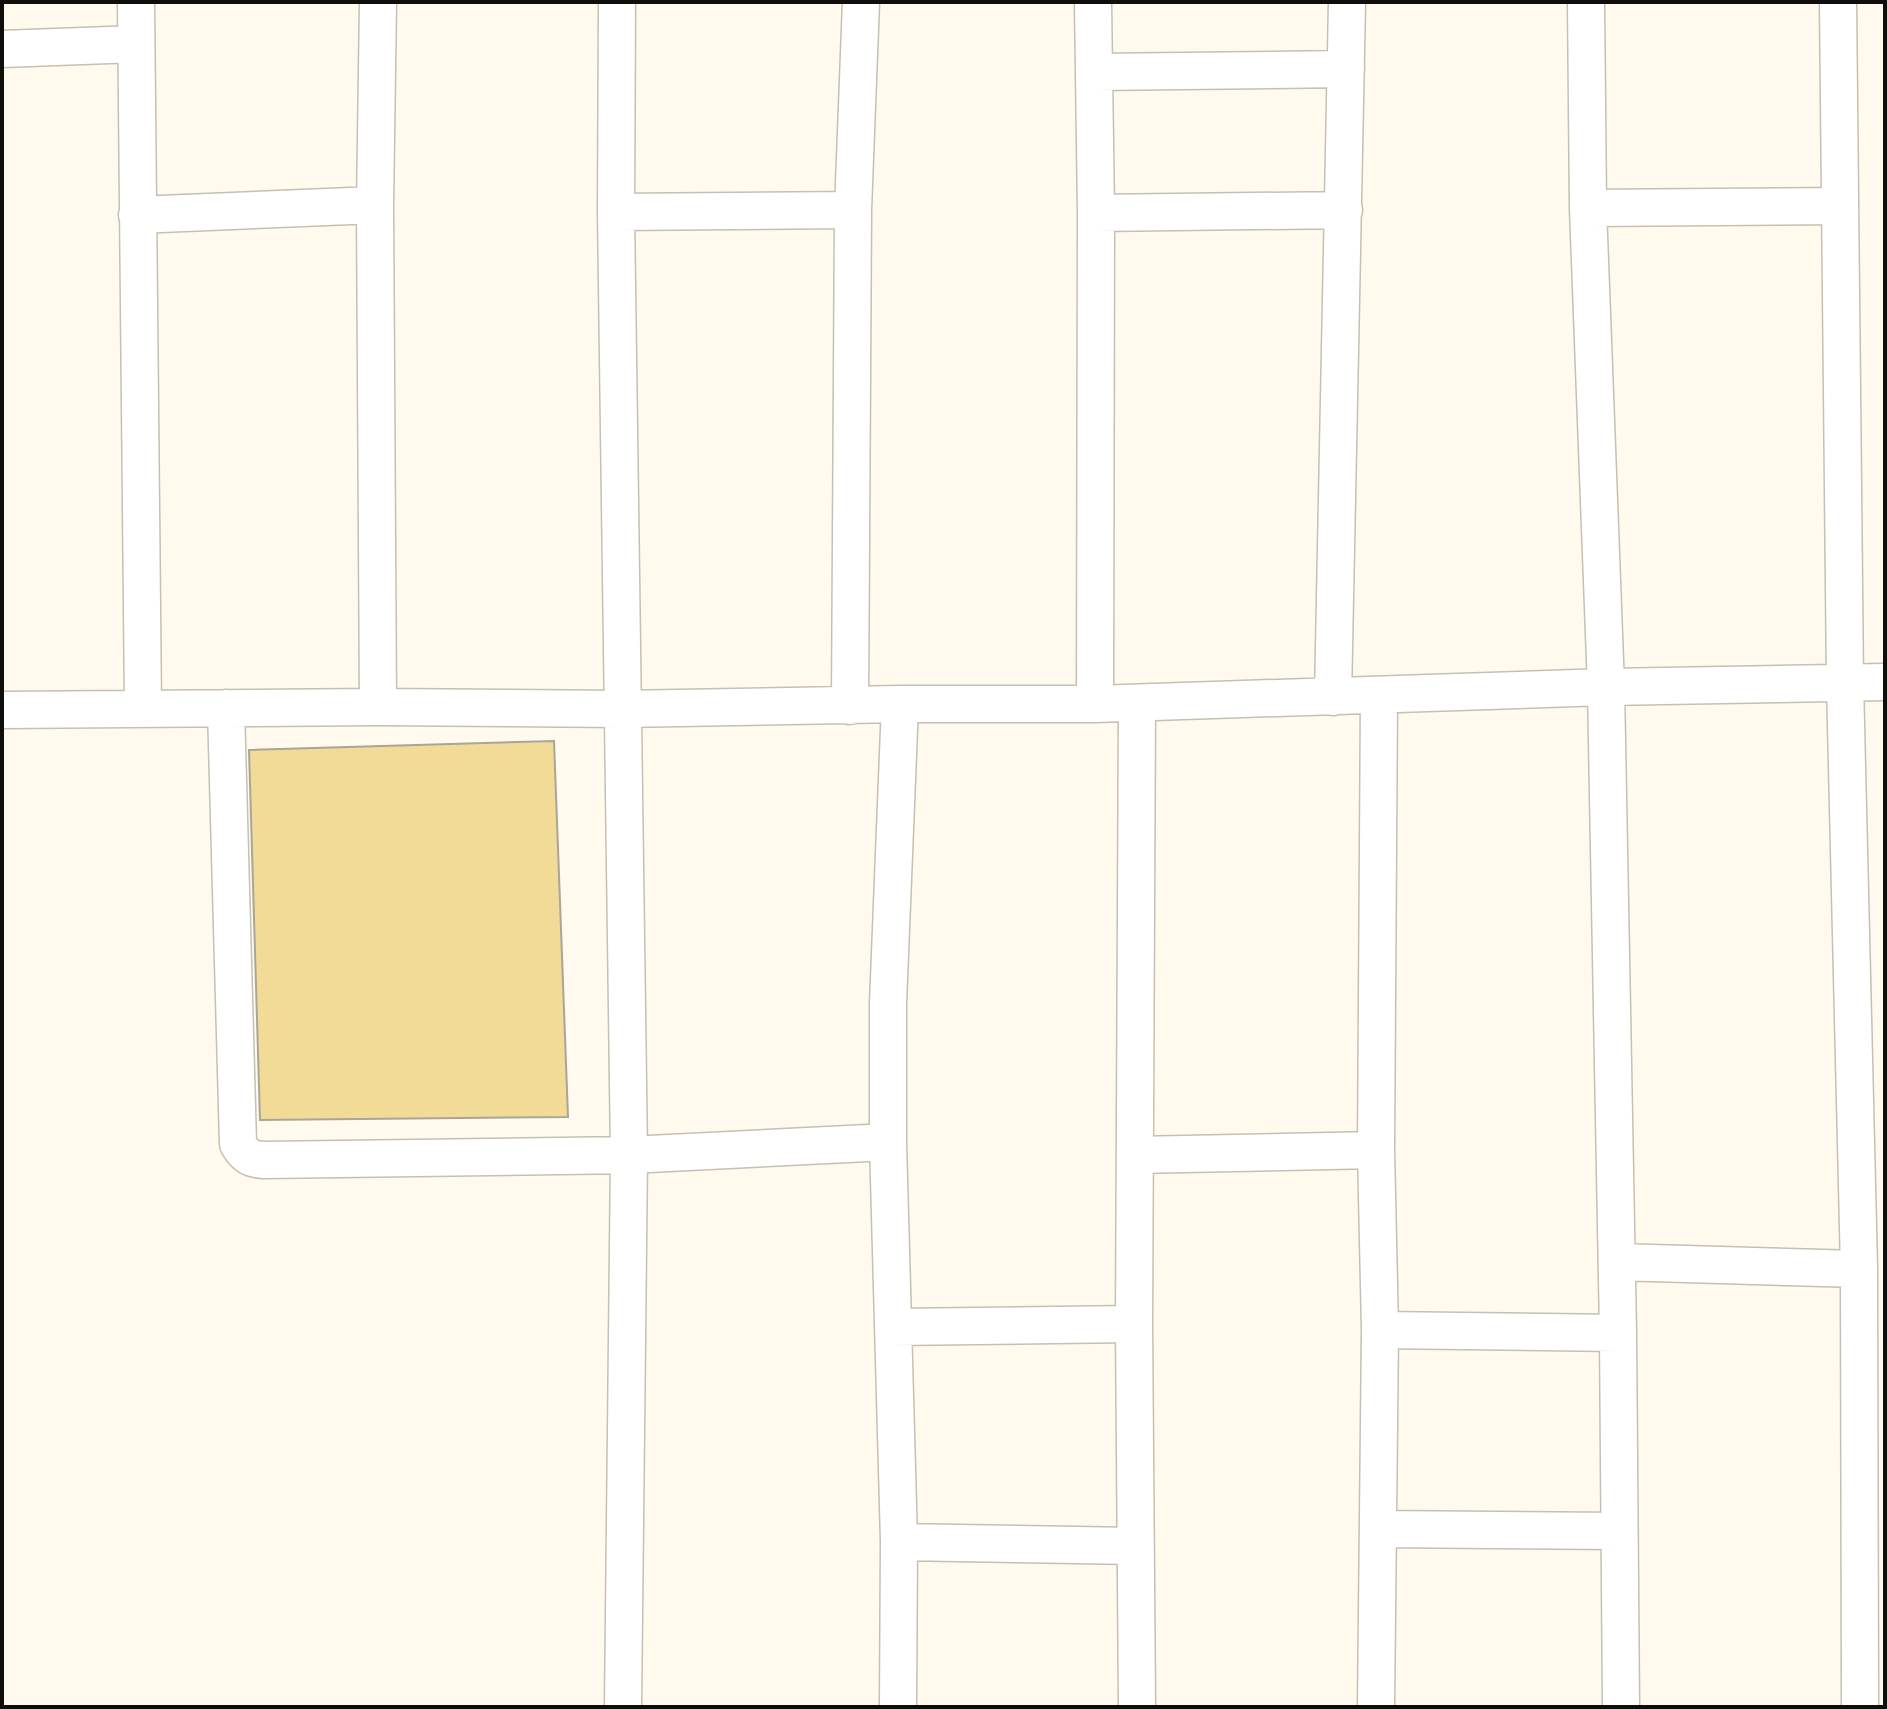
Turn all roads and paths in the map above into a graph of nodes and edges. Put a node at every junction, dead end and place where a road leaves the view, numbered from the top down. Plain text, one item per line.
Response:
1 (136, 2) edge
2 (378, 2) edge
3 (617, 2) edge
4 (861, 2) edge
5 (1093, 2) edge
6 (1347, 2) edge
7 (1586, 2) edge
8 (1838, 2) edge
9 (136, 44) junction
10 (2, 49) edge
11 (1346, 69) junction
12 (1095, 72) junction
13 (375, 205) junction
14 (1840, 206) junction
15 (1588, 208) junction
16 (853, 210) junction
17 (1344, 210) junction
18 (616, 212) junction
19 (1096, 213) junction
20 (137, 215) junction
21 (1845, 682) junction
22 (1885, 682) edge
23 (1606, 687) junction
24 (1379, 696) junction
25 (1333, 697) junction
26 (1137, 703) junction
27 (900, 704) junction
28 (1095, 704) junction
29 (850, 706) junction
30 (378, 707) junction
31 (143, 708) junction
32 (226, 708) junction
33 (622, 709) junction
34 (2, 710) edge
35 (888, 1142) junction
36 (1376, 1150) junction
37 (629, 1155) junction
38 (1135, 1155) junction
39 (1617, 1262) junction
40 (1859, 1269) junction
41 (1134, 1324) junction
42 (894, 1327) junction
43 (1380, 1330) junction
44 (1618, 1333) junction
45 (1872, 1333) edge
46 (1378, 1529) junction
47 (1619, 1531) junction
48 (899, 1542) junction
49 (1872, 1544) edge
50 (1135, 1546) junction
51 (623, 1707) edge
52 (898, 1707) edge
53 (1137, 1707) edge
54 (1376, 1707) edge
55 (1621, 1707) edge
56 (1860, 1707) edge

1 - 9 street
2 - 13 street
3 - 18 street
4 - 16 street
5 - 12 street
6 - 11 street
7 - 15 street
8 - 14 street
9 - 10 street
9 - 20 street
11 - 12 street
11 - 17 street
12 - 19 street
13 - 20 street
13 - 30 street
14 - 15 street
14 - 21 street
15 - 23 street
16 - 18 street
16 - 29 street
17 - 19 street
17 - 25 street
18 - 33 street
19 - 28 street
20 - 31 street
21 - 22 street
21 - 23 street
21 - 40 street
23 - 24 street
23 - 39 street
24 - 25 street
24 - 36 street
25 - 26 street
26 - 28 street
26 - 38 street
27 - 28 street
27 - 29 street
27 - 35 street
29 - 33 street
30 - 32 street
30 - 33 street
31 - 32 street
31 - 34 street
32 - 37 street
33 - 37 street
35 - 37 street
35 - 42 street
36 - 38 street
36 - 43 street
37 - 51 street
38 - 41 street
39 - 40 street
39 - 44 street
40 - 45 street
41 - 42 street
41 - 50 street
42 - 48 street
43 - 44 street
43 - 46 street
44 - 47 street
45 - 49 street
46 - 47 street
46 - 54 street
47 - 55 street
48 - 50 street
48 - 52 street
49 - 56 street
50 - 53 street

